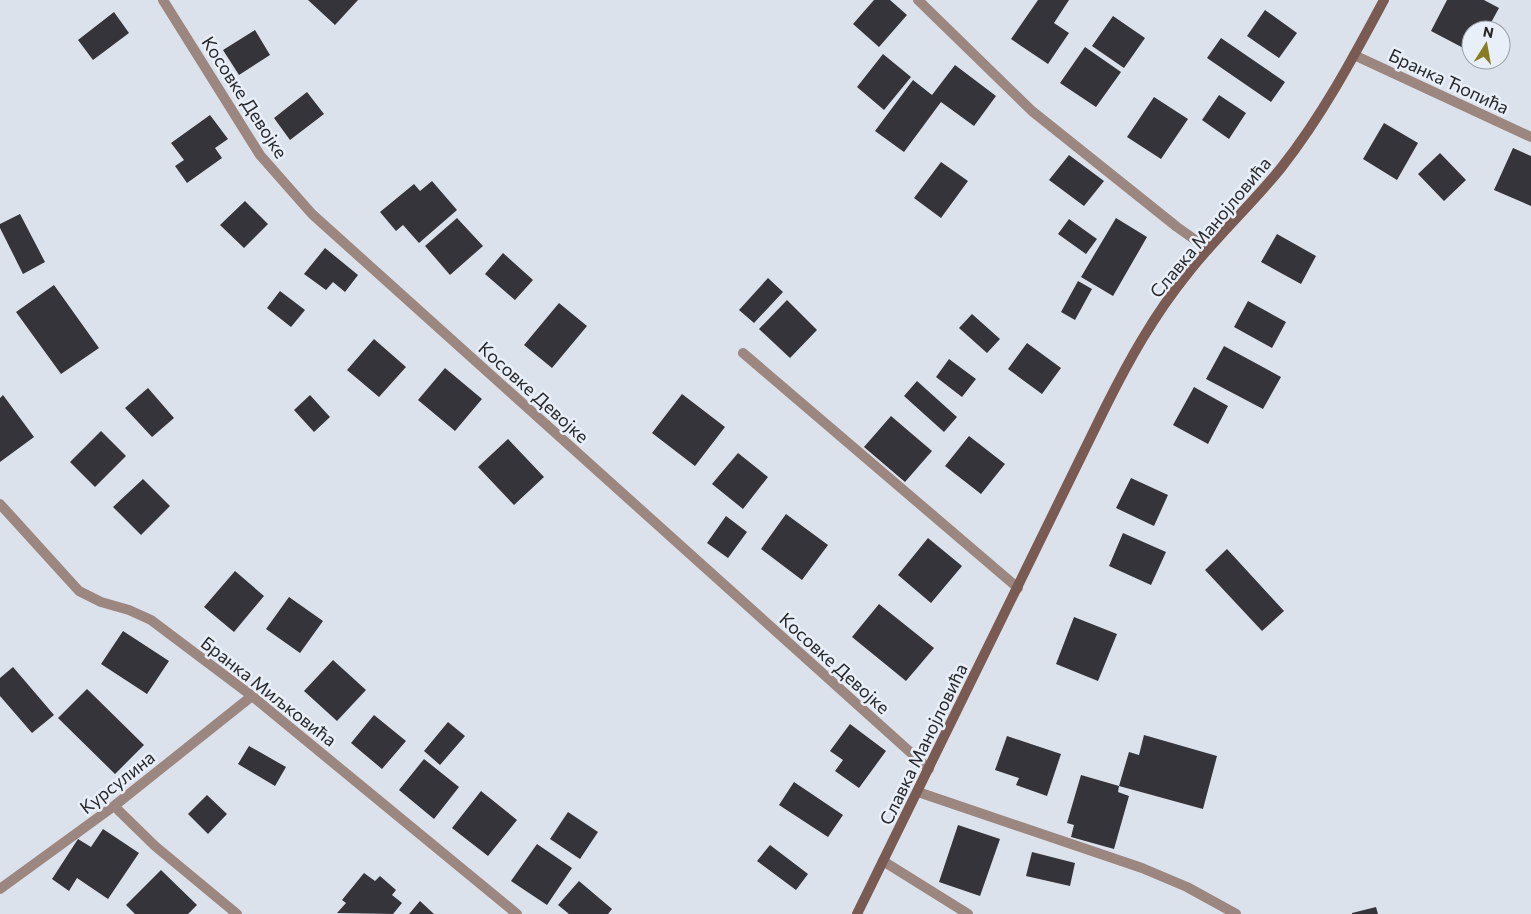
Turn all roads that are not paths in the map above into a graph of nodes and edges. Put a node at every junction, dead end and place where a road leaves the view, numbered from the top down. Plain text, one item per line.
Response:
1 (163, 0) edge
2 (918, 0) edge
3 (1384, 0) edge
4 (1354, 55) junction
5 (1531, 136) edge
6 (1208, 249) junction
7 (743, 354) dead end
8 (0, 504) edge
9 (1018, 588) junction
10 (252, 696) junction
11 (929, 769) junction
12 (918, 792) junction
13 (114, 806) junction
14 (883, 861) junction
15 (0, 889) edge
16 (237, 914) edge
17 (517, 914) edge
18 (857, 914) edge
19 (968, 914) edge
20 (1236, 914) edge

1 - 11 street, Косовке Девојке
2 - 6 street
3 - 4 main road, Славка Манојловића
4 - 5 street, Бранка Ћопића
4 - 6 main road, Славка Манојловића
6 - 9 main road, Славка Манојловића
7 - 9 street
8 - 10 street, Бранка Миљковића
9 - 11 main road, Славка Манојловића
10 - 13 street, Курсулина
10 - 17 street, Бранка Миљковића
11 - 12 main road, Славка Манојловића
12 - 14 main road, Славка Манојловића
12 - 20 street
13 - 15 street, Курсулина
13 - 16 street
14 - 18 main road, Славка Манојловића
14 - 19 street

